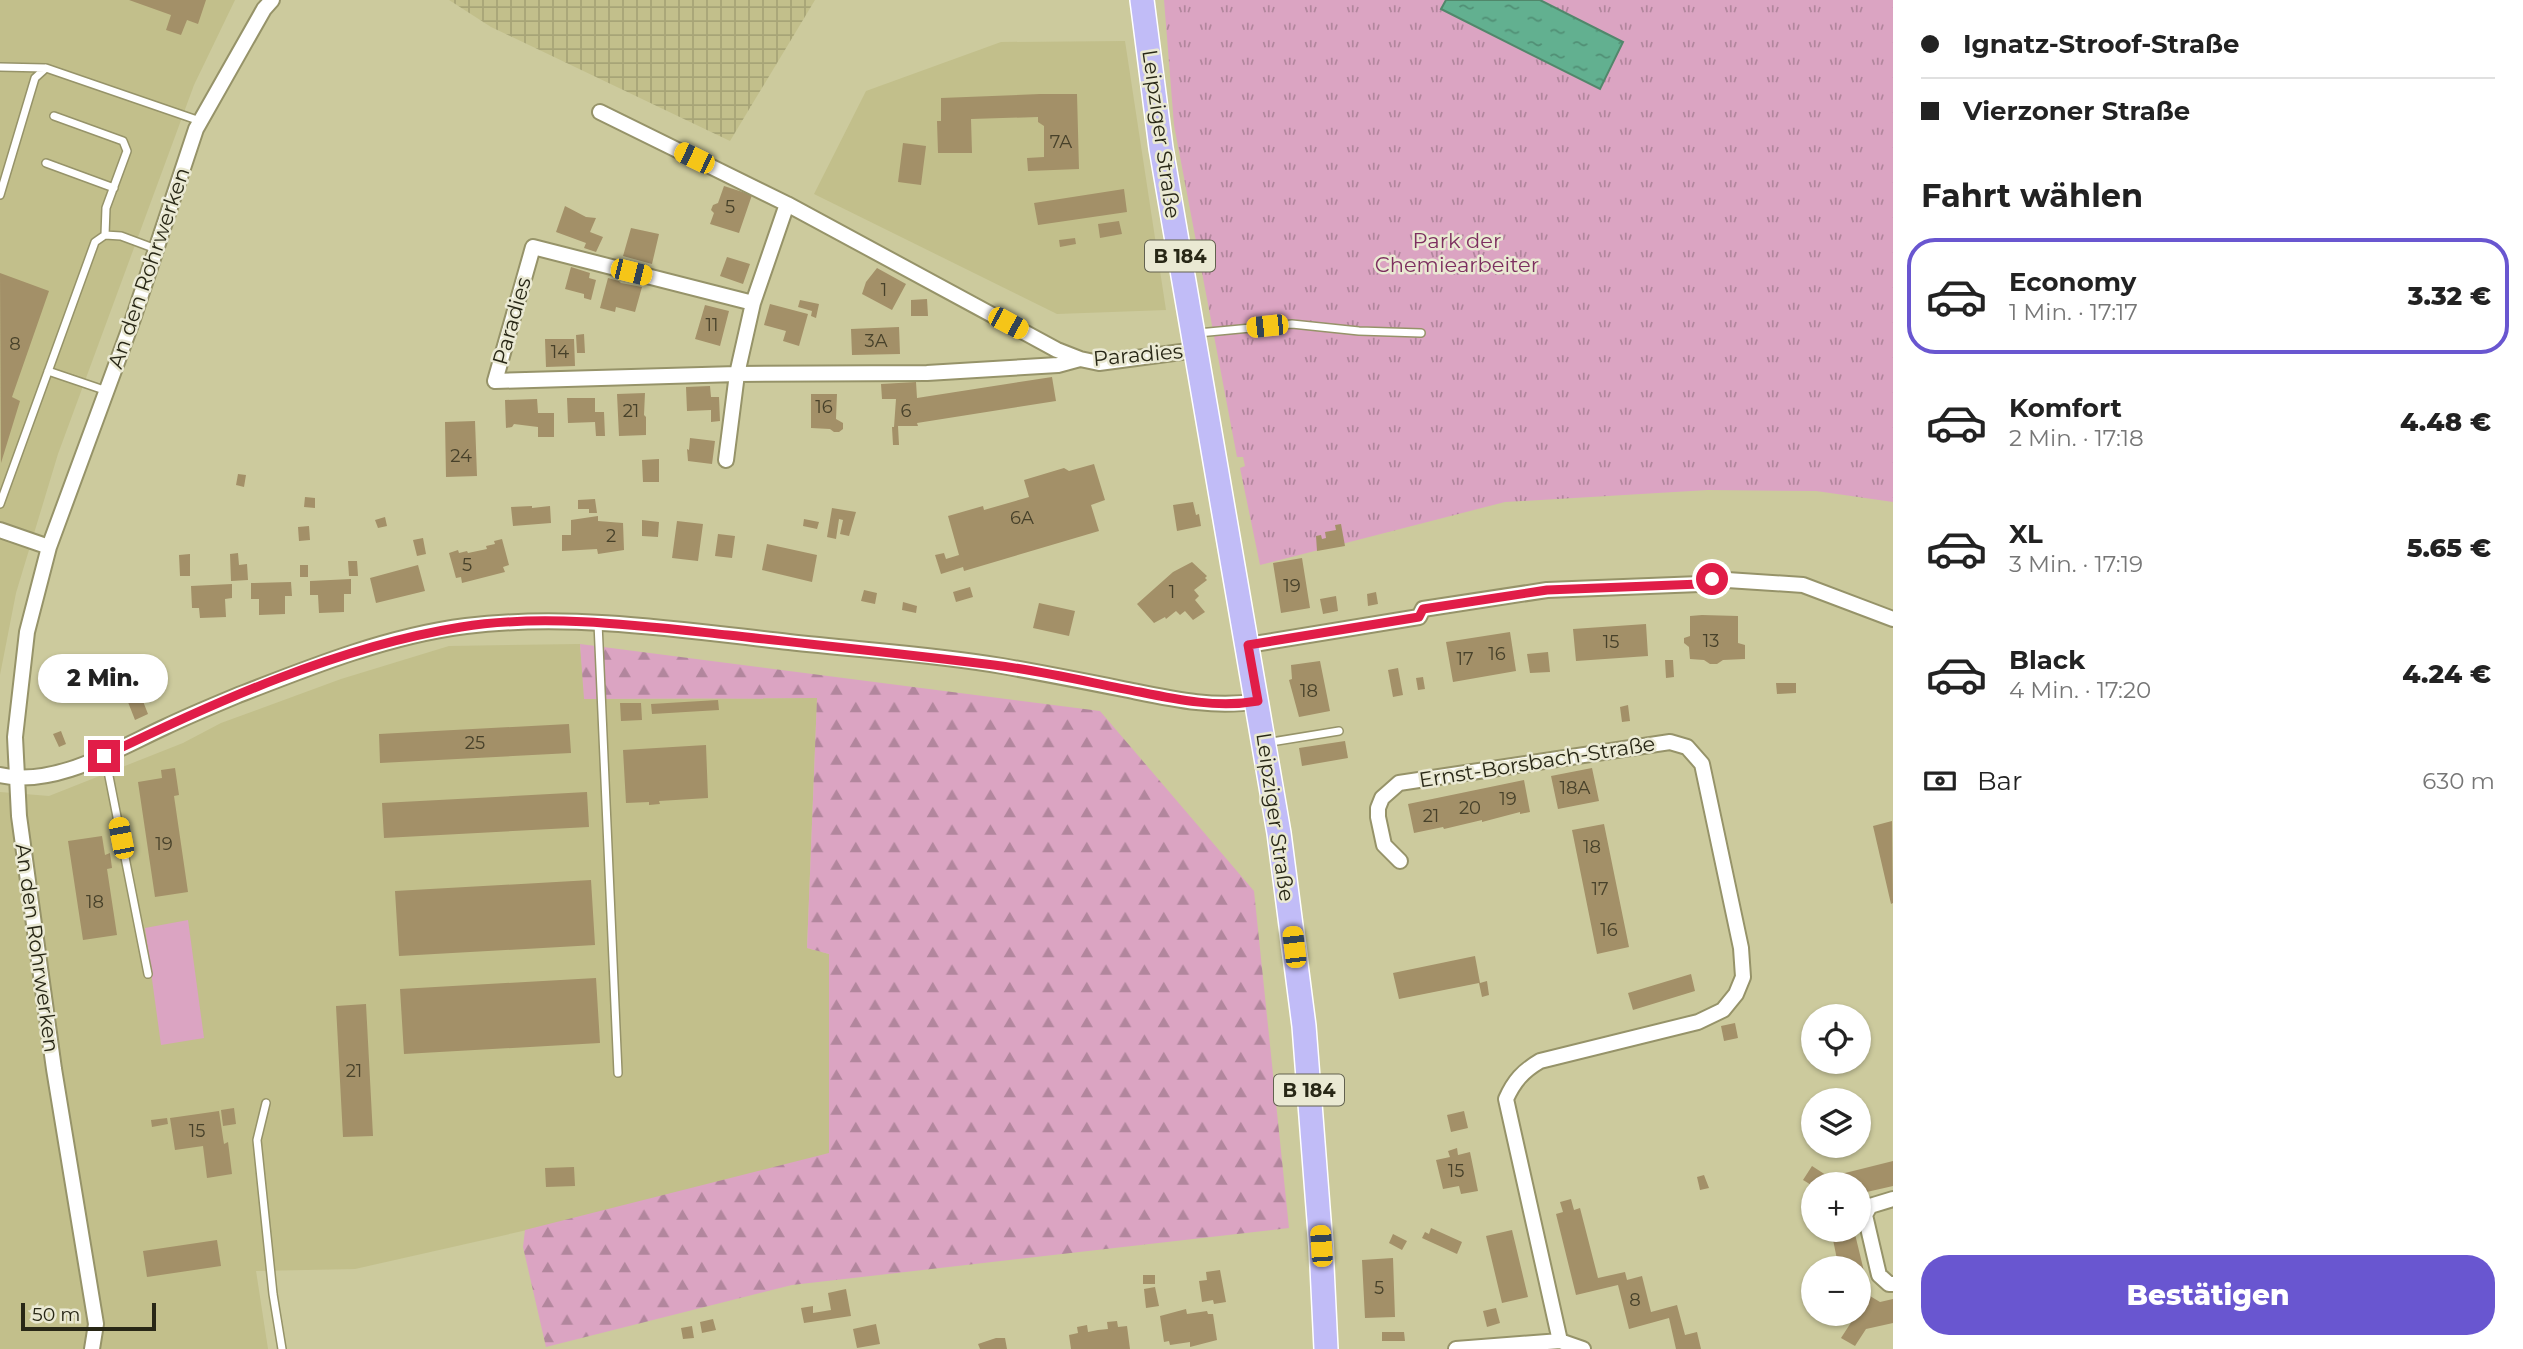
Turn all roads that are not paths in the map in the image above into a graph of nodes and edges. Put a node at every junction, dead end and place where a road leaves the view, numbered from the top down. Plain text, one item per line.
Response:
1 (272, 0) edge
2 (1142, 0) edge
3 (0, 67) edge
4 (46, 68) junction
5 (600, 112) dead end
6 (54, 116) dead end
7 (200, 121) junction
8 (46, 163) dead end
9 (114, 188) junction
10 (0, 195) edge
11 (787, 204) junction
12 (105, 234) junction
13 (156, 249) junction
14 (753, 303) junction
15 (1421, 332) dead end
16 (1195, 342) junction
17 (1080, 359) junction
18 (48, 372) junction
19 (737, 374) junction
20 (107, 391) junction
21 (726, 460) dead end
22 (0, 504) edge
23 (0, 530) edge
24 (49, 547) junction
25 (1893, 619) edge
26 (598, 624) junction
27 (1248, 645) junction
28 (1258, 701) junction
29 (1339, 731) dead end
30 (1265, 743) junction
31 (104, 756) junction
32 (0, 775) edge
33 (16, 779) junction
34 (1400, 861) dead end
35 (148, 974) dead end
36 (618, 1073) dead end
37 (266, 1103) dead end
38 (1893, 1199) edge
39 (1893, 1284) edge
40 (1556, 1345) edge
41 (92, 1349) edge
42 (282, 1349) edge
43 (1326, 1349) edge
44 (1456, 1349) edge
45 (1583, 1349) edge

1 - 7 street, An den Rohrwerken
2 - 16 main road, Leipziger Straße / B 184
3 - 4 lane
4 - 7 lane
4 - 10 lane
5 - 11 street, Paradies
6 - 9 lane
7 - 13 street, An den Rohrwerken
8 - 9 lane
9 - 12 lane
11 - 14 street
11 - 17 street, Paradies
12 - 13 lane
12 - 18 lane
13 - 20 street, An den Rohrwerken
14 - 19 street
14 - 19 street, Paradies
15 - 16 lane
16 - 17 street, Paradies
16 - 27 main road, Leipziger Straße / B 184
17 - 19 street, Paradies
18 - 20 lane
18 - 22 lane
19 - 21 street
20 - 24 street, An den Rohrwerken
23 - 24 street
24 - 33 street, An den Rohrwerken
25 - 27 street
26 - 28 street
26 - 31 street
26 - 36 lane
27 - 28 main road, Leipziger Straße / B 184
28 - 30 main road, Leipziger Straße / B 184
29 - 30 lane
30 - 43 main road, Leipziger Straße / B 184
31 - 33 street
31 - 35 lane
32 - 33 street
33 - 41 street, An den Rohrwerken
34 - 40 street, Ernst-Borsbach-Straße
37 - 42 lane
38 - 39 street
40 - 44 street
40 - 45 street

